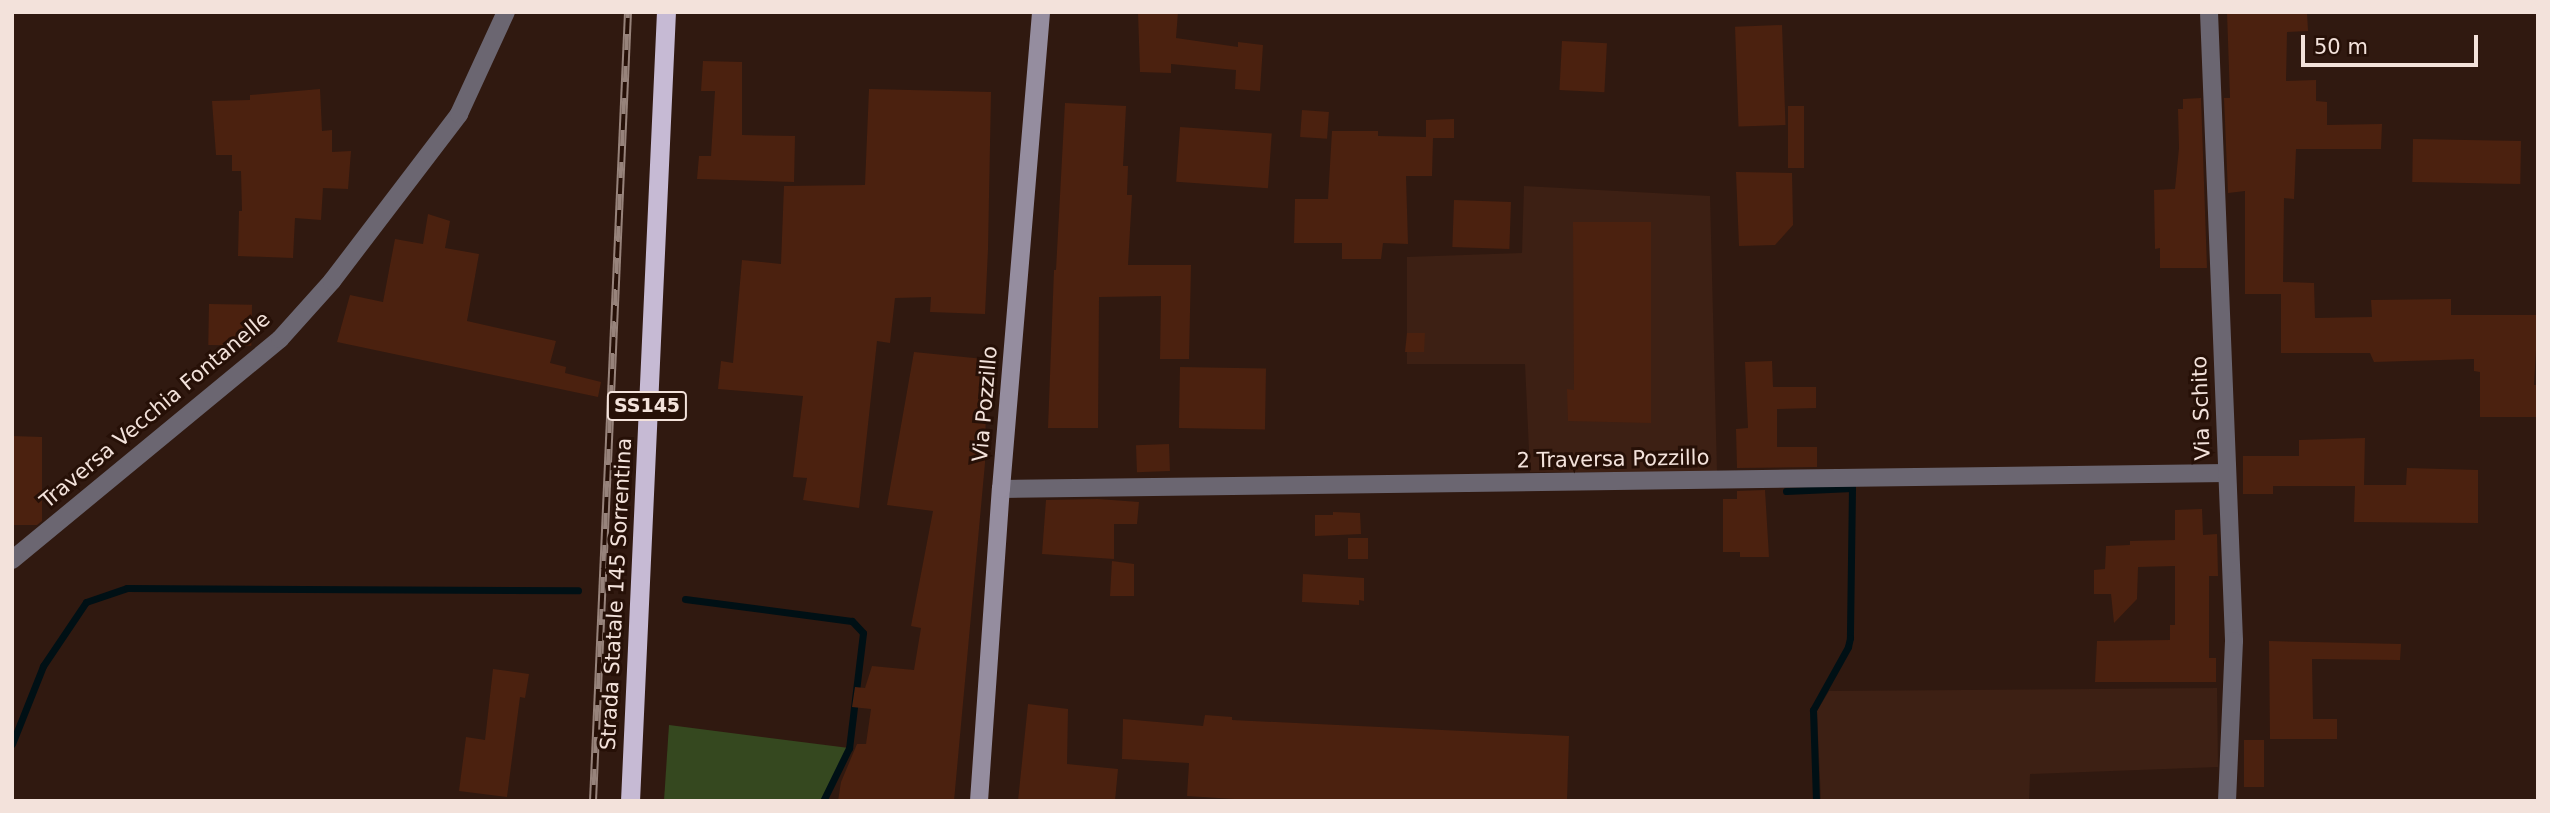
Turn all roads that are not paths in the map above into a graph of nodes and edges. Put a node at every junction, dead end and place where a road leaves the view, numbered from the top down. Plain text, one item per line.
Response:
1 (506, 12) edge
2 (666, 12) edge
3 (1041, 12) edge
4 (2209, 12) edge
5 (2227, 473) junction
6 (1000, 489) junction
7 (12, 560) edge
8 (629, 801) edge
9 (979, 801) edge
10 (2227, 801) edge

1 - 7 street, Traversa Vecchia Fontanelle
2 - 8 highway, Strada Statale 145 Sorrentina / SS145
3 - 6 main road, Via Pozzillo
4 - 5 street, Via Schito
5 - 6 street, 2 Traversa Pozzillo
5 - 10 street, Via Schito
6 - 9 main road, Via Pozzillo

